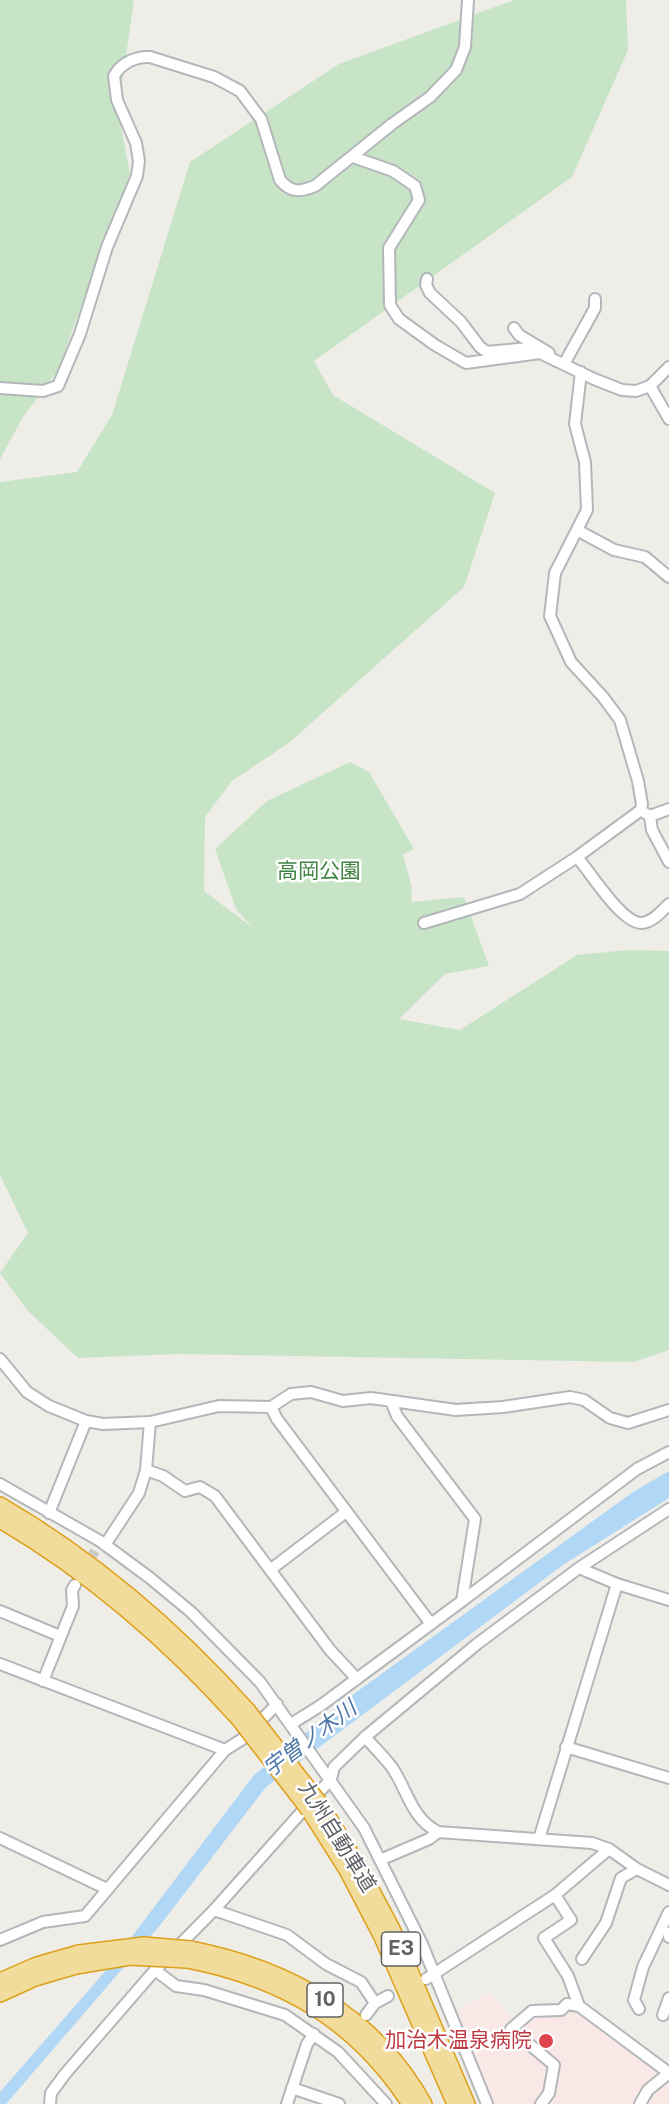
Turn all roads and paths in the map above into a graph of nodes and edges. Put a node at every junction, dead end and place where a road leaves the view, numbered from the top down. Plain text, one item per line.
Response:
1 (468, 0) edge
2 (353, 157) junction
3 (427, 279) dead end
4 (595, 299) dead end
5 (514, 328) dead end
6 (539, 353) junction
7 (560, 362) junction
8 (669, 367) edge
9 (581, 372) junction
10 (650, 386) junction
11 (0, 388) edge
12 (669, 419) edge
13 (577, 530) junction
14 (669, 577) edge
15 (669, 809) edge
16 (645, 813) junction
17 (577, 857) junction
18 (669, 862) edge
19 (669, 904) edge
20 (424, 923) dead end
21 (0, 1359) edge
22 (391, 1401) junction
23 (271, 1407) junction
24 (669, 1410) edge
25 (86, 1421) junction
26 (150, 1422) junction
27 (669, 1452) edge
28 (146, 1470) junction
29 (0, 1484) edge
30 (0, 1505) edge
31 (669, 1509) edge
32 (346, 1512) junction
33 (49, 1513) junction
34 (0, 1520) edge
35 (100, 1546) junction
36 (579, 1568) junction
37 (270, 1570) junction
38 (617, 1584) junction
39 (75, 1585) dead end
40 (669, 1600) edge
41 (462, 1601) junction
42 (0, 1611) edge
43 (431, 1624) junction
44 (60, 1636) junction
45 (0, 1664) edge
46 (357, 1679) junction
47 (43, 1681) junction
48 (277, 1704) junction
49 (244, 1715) junction
50 (292, 1725) junction
51 (365, 1737) junction
52 (566, 1747) junction
53 (225, 1750) junction
54 (328, 1775) junction
55 (669, 1778) edge
56 (314, 1806) junction
57 (438, 1832) junction
58 (0, 1838) edge
59 (538, 1839) junction
60 (609, 1849) junction
61 (380, 1860) junction
62 (637, 1869) junction
63 (669, 1885) edge
64 (107, 1888) junction
65 (555, 1895) junction
66 (214, 1910) junction
67 (669, 1911) edge
68 (0, 1940) edge
69 (189, 1954) junction
70 (78, 1959) junction
71 (582, 1959) dead end
72 (155, 1970) junction
73 (431, 1977) junction
74 (0, 1981) edge
75 (0, 1994) edge
76 (388, 1996) dead end
77 (669, 1998) edge
78 (375, 2003) junction
79 (579, 2006) junction
80 (639, 2009) dead end
81 (366, 2015) dead end
82 (663, 2015) dead end
83 (314, 2034) junction
84 (346, 2041) dead end
85 (339, 2052) junction
86 (669, 2073) edge
87 (292, 2088) junction
88 (50, 2104) edge
89 (286, 2104) edge
90 (339, 2104) edge
91 (386, 2104) edge
92 (410, 2104) edge
93 (424, 2104) edge
94 (455, 2104) edge
95 (467, 2104) edge
96 (487, 2104) edge
97 (541, 2104) edge
98 (640, 2104) edge

1 - 2 street
2 - 6 street
2 - 11 street
3 - 6 street
4 - 7 street
5 - 7 street
6 - 7 street
7 - 9 street
8 - 10 street
9 - 10 street
9 - 13 street
10 - 12 street
13 - 14 street
13 - 16 street
15 - 16 street
16 - 17 street
16 - 18 street
17 - 19 street
17 - 20 street
21 - 25 street
22 - 23 street
22 - 24 street
22 - 41 street
23 - 26 street
23 - 32 street
25 - 26 street
25 - 33 street
26 - 28 street
27 - 41 street
28 - 35 street
28 - 37 street
29 - 33 street
30 - 49 highway, 九州自動車道 / E3
31 - 36 street
32 - 37 street
32 - 43 street
33 - 35 street
34 - 49 highway, 九州自動車道 / E3
35 - 48 street
36 - 38 street
36 - 51 street
37 - 46 street
38 - 40 street
38 - 52 street
39 - 44 street
41 - 43 street
42 - 44 street
43 - 46 street
44 - 47 street
45 - 47 street
46 - 50 street
47 - 53 street
48 - 50 street
48 - 53 street
49 - 56 highway, 九州自動車道 / E3, bridge
50 - 54 street
51 - 54 street
51 - 57 street
52 - 55 street
52 - 59 street
53 - 64 street
54 - 61 street
54 - 66 street
56 - 94 highway, 九州自動車道 / E3
56 - 95 highway, 九州自動車道 / E3
57 - 59 street
57 - 61 street
58 - 64 street
59 - 60 street
60 - 62 street
60 - 65 street
61 - 73 street
62 - 63 street
62 - 71 street
64 - 68 street
65 - 73 street
65 - 79 street
66 - 72 street
66 - 78 street
67 - 80 street
69 - 70 highway, 10, bridge
69 - 92 highway, 10
69 - 93 highway, 10
70 - 74 highway, 10
70 - 75 highway, 10
72 - 83 street
72 - 88 street
73 - 96 street
76 - 78 street
77 - 82 street
78 - 81 street
79 - 86 street
79 - 97 street
83 - 85 street
83 - 87 street
84 - 85 street
85 - 91 street
86 - 98 street
87 - 89 street
87 - 90 street

